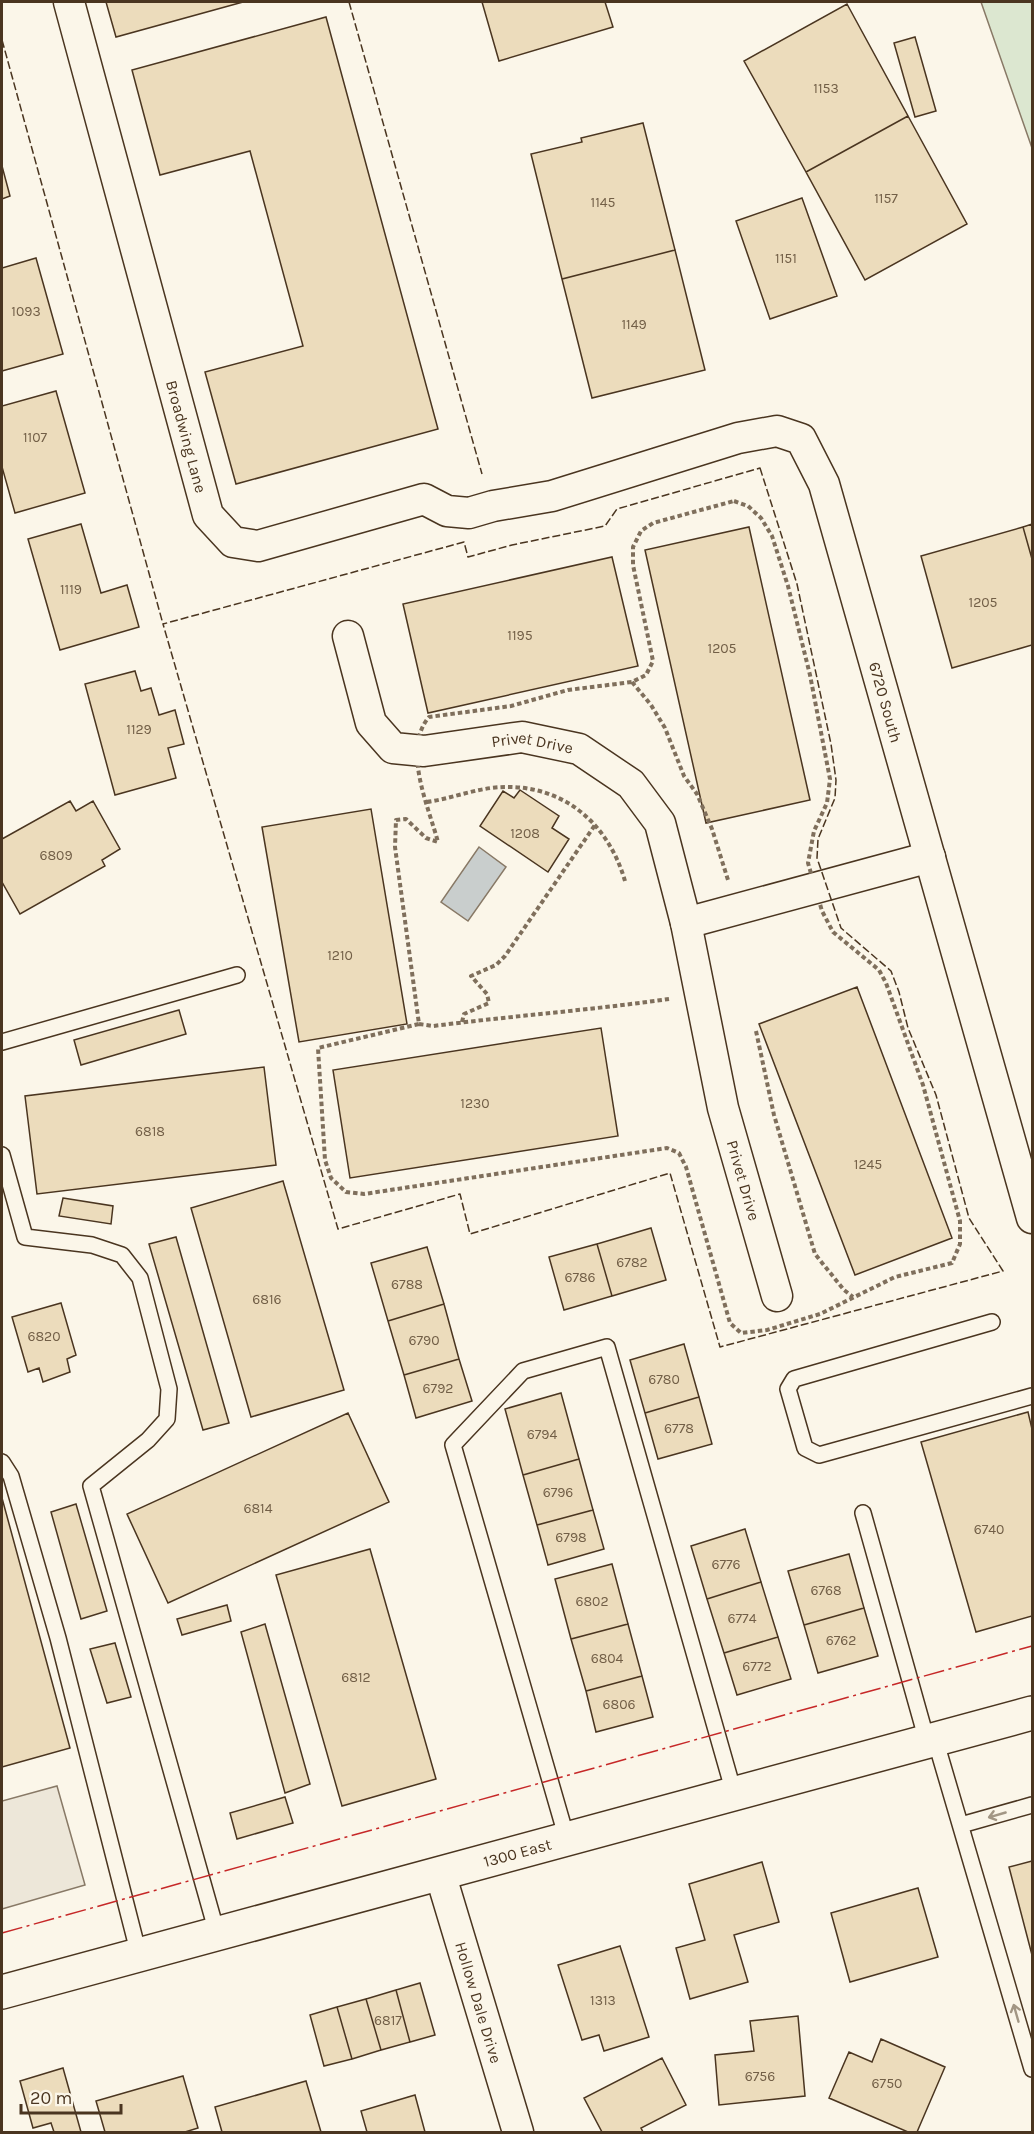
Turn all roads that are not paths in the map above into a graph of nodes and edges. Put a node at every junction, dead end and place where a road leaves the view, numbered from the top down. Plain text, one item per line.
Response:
1 (69, 2) edge
2 (552, 496) joint
3 (348, 636) dead end
4 (930, 857) junction
5 (686, 923) junction
6 (237, 975) dead end
7 (2, 1042) edge
8 (2, 1155) edge
9 (1032, 1218) edge
10 (777, 1296) dead end
11 (993, 1322) dead end
12 (1032, 1396) edge
13 (2, 1462) edge
14 (863, 1514) dead end
15 (1032, 1713) edge
16 (931, 1740) junction
17 (734, 1794) junction
18 (1032, 1805) edge
19 (961, 1825) junction
20 (567, 1839) junction
21 (440, 1873) junction
22 (217, 1934) junction
23 (139, 1955) junction
24 (2, 1992) edge
25 (1032, 2069) edge
26 (518, 2133) edge

1 - 2 street, Broadwing Lane
2 - 4 street, 6720 South
3 - 5 street, Privet Drive
4 - 5 street
4 - 9 street, 6720 South
5 - 10 street, Privet Drive
6 - 7 lane
8 - 22 lane
11 - 12 lane
13 - 23 lane
14 - 16 lane
15 - 16 main road, 1300 East
16 - 17 main road, 1300 East
16 - 19 lane
17 - 20 main road, 1300 East
17 - 20 lane
18 -> 19 lane
25 -> 19 lane
20 - 21 main road, 1300 East
21 - 22 main road, 1300 East
21 - 26 street, Hollow Dale Drive
22 - 23 main road, 1300 East
23 - 24 main road, 1300 East

